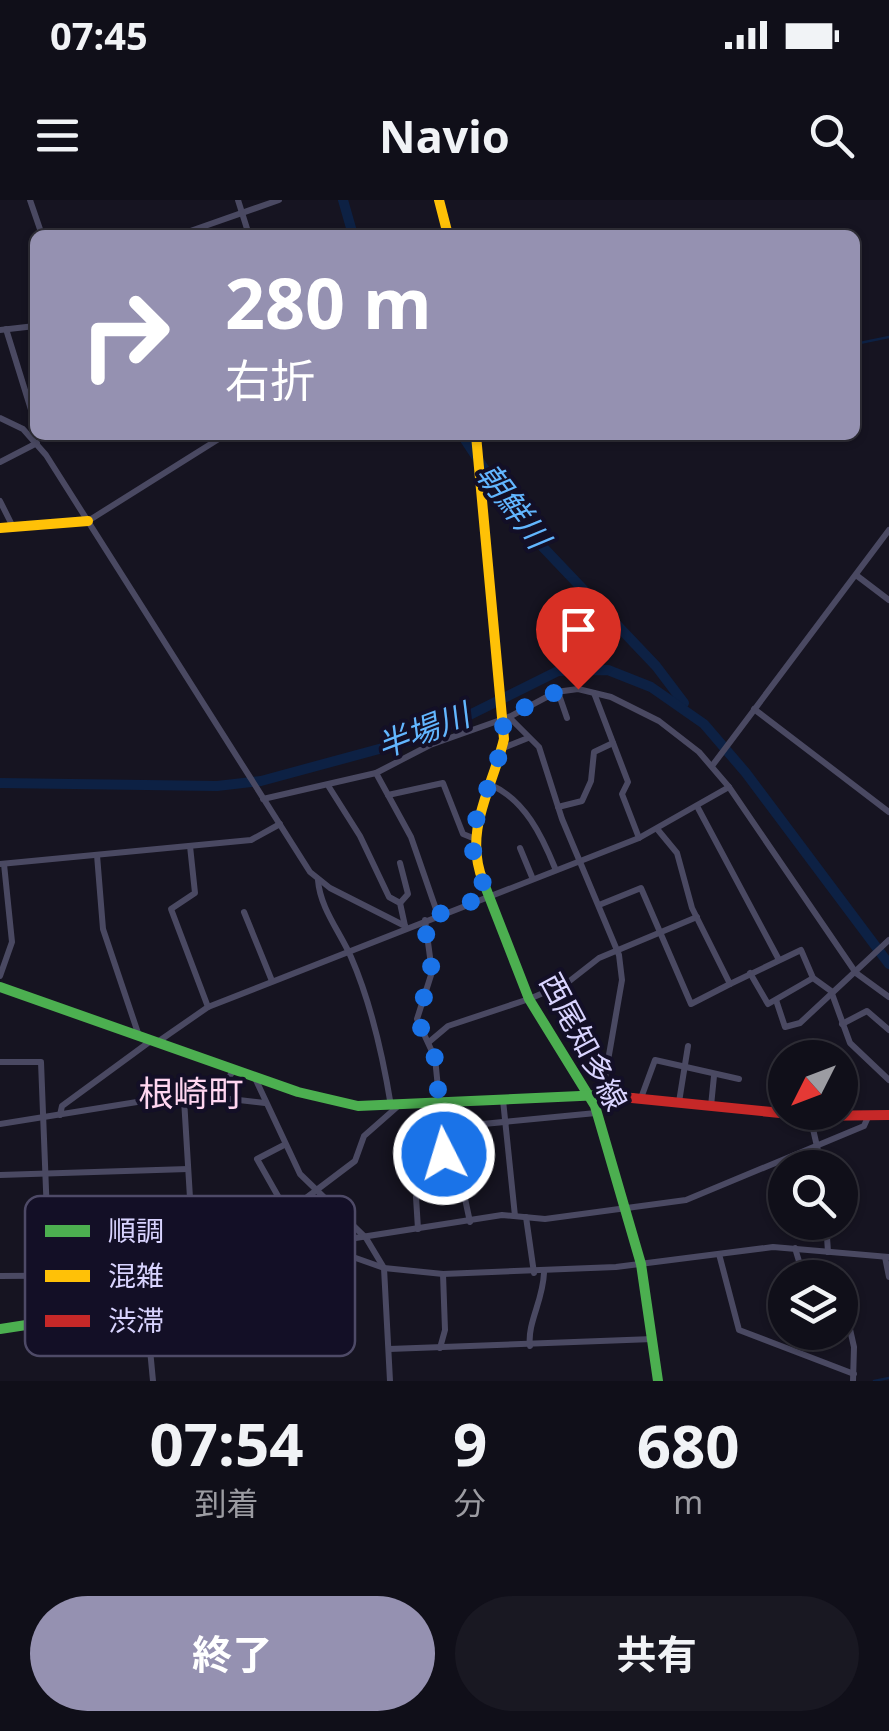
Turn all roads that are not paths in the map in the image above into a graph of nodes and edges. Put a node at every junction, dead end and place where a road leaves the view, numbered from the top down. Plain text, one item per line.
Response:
1 (30, 200) edge
2 (238, 200) edge
3 (279, 200) edge
4 (439, 200) edge
5 (242, 212) junction
6 (40, 230) edge
7 (193, 230) edge
8 (248, 230) edge
9 (447, 230) edge
10 (30, 327) edge
11 (3, 330) edge
12 (30, 404) edge
13 (0, 418) edge
14 (30, 418) edge
15 (19, 426) junction
16 (30, 436) edge
17 (34, 440) edge
18 (218, 440) edge
19 (477, 440) edge
20 (37, 443) junction
21 (0, 462) edge
22 (0, 501) edge
23 (88, 520) junction
24 (13, 527) junction
25 (0, 528) edge
26 (889, 530) edge
27 (856, 575) junction
28 (889, 600) edge
29 (558, 692) junction
30 (594, 692) junction
31 (754, 709) junction
32 (504, 715) junction
33 (567, 718) dead end
34 (528, 738) junction
35 (613, 743) junction
36 (503, 748) junction
37 (713, 765) junction
38 (376, 772) junction
39 (492, 785) junction
40 (329, 787) junction
41 (729, 787) junction
42 (388, 795) junction
43 (262, 797) junction
44 (558, 807) junction
45 (698, 808) junction
46 (889, 812) edge
47 (280, 824) junction
48 (658, 830) junction
49 (473, 838) junction
50 (640, 838) junction
51 (190, 846) junction
52 (520, 848) dead end
53 (97, 855) junction
54 (579, 861) junction
55 (400, 863) dead end
56 (2, 864) edge
57 (556, 868) junction
58 (532, 877) junction
59 (318, 880) junction
60 (488, 895) junction
61 (400, 903) junction
62 (599, 904) junction
63 (244, 912) dead end
64 (438, 915) junction
65 (697, 917) junction
66 (424, 920) junction
67 (405, 926) junction
68 (658, 933) junction
69 (887, 941) edge
70 (348, 950) junction
71 (617, 950) junction
72 (778, 958) junction
73 (857, 972) junction
74 (750, 974) junction
75 (0, 976) edge
76 (813, 978) junction
77 (272, 981) junction
78 (730, 984) junction
79 (0, 987) edge
80 (832, 994) junction
81 (889, 997) edge
82 (529, 1000) junction
83 (776, 1000) junction
84 (208, 1006) junction
85 (842, 1024) junction
86 (889, 1030) edge
87 (140, 1036) junction
88 (155, 1042) junction
89 (429, 1042) junction
90 (688, 1046) dead end
91 (0, 1062) edge
92 (686, 1068) junction
93 (234, 1070) junction
94 (714, 1076) junction
95 (255, 1077) junction
96 (739, 1079) dead end
97 (889, 1080) edge
98 (589, 1095) junction
99 (602, 1095) junction
100 (217, 1098) junction
101 (641, 1098) junction
102 (184, 1099) junction
103 (503, 1100) junction
104 (679, 1102) junction
105 (265, 1104) junction
106 (439, 1104) junction
107 (711, 1106) junction
108 (394, 1107) junction
109 (768, 1112) edge
110 (596, 1113) junction
111 (60, 1114) junction
112 (889, 1115) edge
113 (46, 1116) junction
114 (858, 1117) edge
115 (868, 1117) junction
116 (504, 1123) junction
117 (0, 1124) edge
118 (464, 1126) junction
119 (442, 1128) junction
120 (815, 1130) edge
121 (284, 1144) junction
122 (820, 1145) junction
123 (820, 1150) edge
124 (188, 1169) junction
125 (48, 1174) junction
126 (0, 1176) edge
127 (316, 1191) junction
128 (48, 1196) edge
129 (190, 1196) edge
130 (278, 1196) edge
131 (309, 1196) edge
132 (321, 1196) edge
133 (625, 1208) junction
134 (516, 1216) junction
135 (526, 1218) junction
136 (470, 1222) junction
137 (355, 1228) edge
138 (418, 1229) junction
139 (366, 1238) junction
140 (355, 1239) edge
141 (827, 1240) edge
142 (795, 1248) junction
143 (828, 1252) junction
144 (718, 1254) junction
145 (887, 1257) edge
146 (355, 1258) edge
147 (799, 1260) edge
148 (642, 1264) junction
149 (384, 1268) junction
150 (539, 1273) junction
151 (443, 1274) junction
152 (889, 1277) edge
153 (25, 1324) edge
154 (0, 1330) edge
155 (653, 1339) junction
156 (530, 1346) junction
157 (440, 1348) junction
158 (389, 1349) junction
159 (852, 1350) edge
160 (151, 1356) edge
161 (853, 1378) edge
162 (152, 1381) edge
163 (390, 1381) edge
164 (658, 1381) edge

1 - 6 street
2 - 5 street
3 - 5 street
4 - 9 street
5 - 7 street
5 - 8 street
10 - 11 street
11 - 12 street
13 - 15 street
14 - 15 street
15 - 16 street
17 - 20 street
18 - 23 street
19 - 32 street
20 - 21 street
20 - 23 street
22 - 24 street
23 - 24 street
23 - 43 street
24 - 25 street
26 - 27 street
27 - 28 street
27 - 31 street
29 - 30 street
29 - 32 street
29 - 33 street
30 - 35 street
30 - 37 street
31 - 37 street
31 - 46 street
32 - 34 street
32 - 36 street
32 - 38 street
34 - 36 street
34 - 44 street
35 - 44 street
35 - 50 street
36 - 39 street
37 - 41 street
38 - 40 street
38 - 42 street
39 - 49 street
39 - 57 street
40 - 43 street
40 - 61 street
41 - 45 street
41 - 73 street
42 - 49 street
42 - 64 street
43 - 47 street
44 - 54 street
45 - 48 street
45 - 72 street
47 - 51 street
47 - 59 street
48 - 50 street
48 - 65 street
49 - 60 street, 西尾知多線
50 - 54 street
51 - 53 street
51 - 84 street
52 - 58 street
53 - 56 street
53 - 87 street
54 - 57 street
54 - 62 street
55 - 61 street
56 - 75 street
57 - 58 street
58 - 60 street
59 - 67 street
59 - 70 street
60 - 64 street
60 - 82 street, 西尾知多線
61 - 67 street
62 - 68 street
62 - 71 street
63 - 77 street
64 - 66 street
65 - 68 street
65 - 78 street
66 - 67 street
66 - 89 street
67 - 70 street
68 - 71 street
68 - 78 street
69 - 73 street
70 - 77 street
70 - 108 street
71 - 82 street
71 - 99 street
72 - 74 street
72 - 76 street
73 - 80 street
73 - 81 street
74 - 78 street
74 - 83 street
76 - 80 street
76 - 83 street
77 - 84 street
79 - 87 street
80 - 83 street
80 - 85 street
82 - 89 street
82 - 98 street, 西尾知多線
84 - 88 street
85 - 86 street
85 - 97 street
87 - 88 street
88 - 93 street
88 - 111 street
89 - 106 street
90 - 92 street
91 - 113 street
92 - 94 street
92 - 101 street
92 - 104 street
93 - 95 street
93 - 100 street
94 - 96 street
94 - 107 street
95 - 105 street
95 - 108 street
98 - 99 street
98 - 103 street
98 - 110 street, 西尾知多線
99 - 101 street
100 - 102 street
100 - 105 street
101 - 104 street
102 - 111 street
102 - 124 street
103 - 106 street
103 - 116 street
104 - 107 street
105 - 121 street
106 - 108 street
106 - 119 street
107 - 109 street
108 - 127 street
110 - 116 street
110 - 133 street, 西尾知多線
111 - 113 street
112 - 115 street
113 - 117 street
113 - 125 street
114 - 115 street
115 - 122 street
116 - 118 street
116 - 134 street
118 - 119 street
118 - 136 street
119 - 138 street
120 - 122 street
121 - 127 street
121 - 130 street
122 - 123 street
122 - 133 street
124 - 125 street
124 - 129 street
125 - 126 street
125 - 128 street
127 - 131 street
127 - 132 street
133 - 135 street
133 - 148 street, 西尾知多線
134 - 135 street
134 - 136 street
135 - 150 street
136 - 138 street
137 - 139 street
138 - 139 street
139 - 140 street
139 - 149 street
141 - 143 street
142 - 143 street
142 - 144 street
142 - 147 street
143 - 145 street
144 - 148 street
144 - 161 street
145 - 152 street
146 - 149 street
148 - 150 street
148 - 155 street, 西尾知多線
149 - 151 street
149 - 158 street
150 - 151 street
150 - 156 street
151 - 157 street
153 - 154 street
155 - 156 street
155 - 164 street, 西尾知多線
156 - 157 street
157 - 158 street
158 - 163 street
159 - 161 street
160 - 162 street

